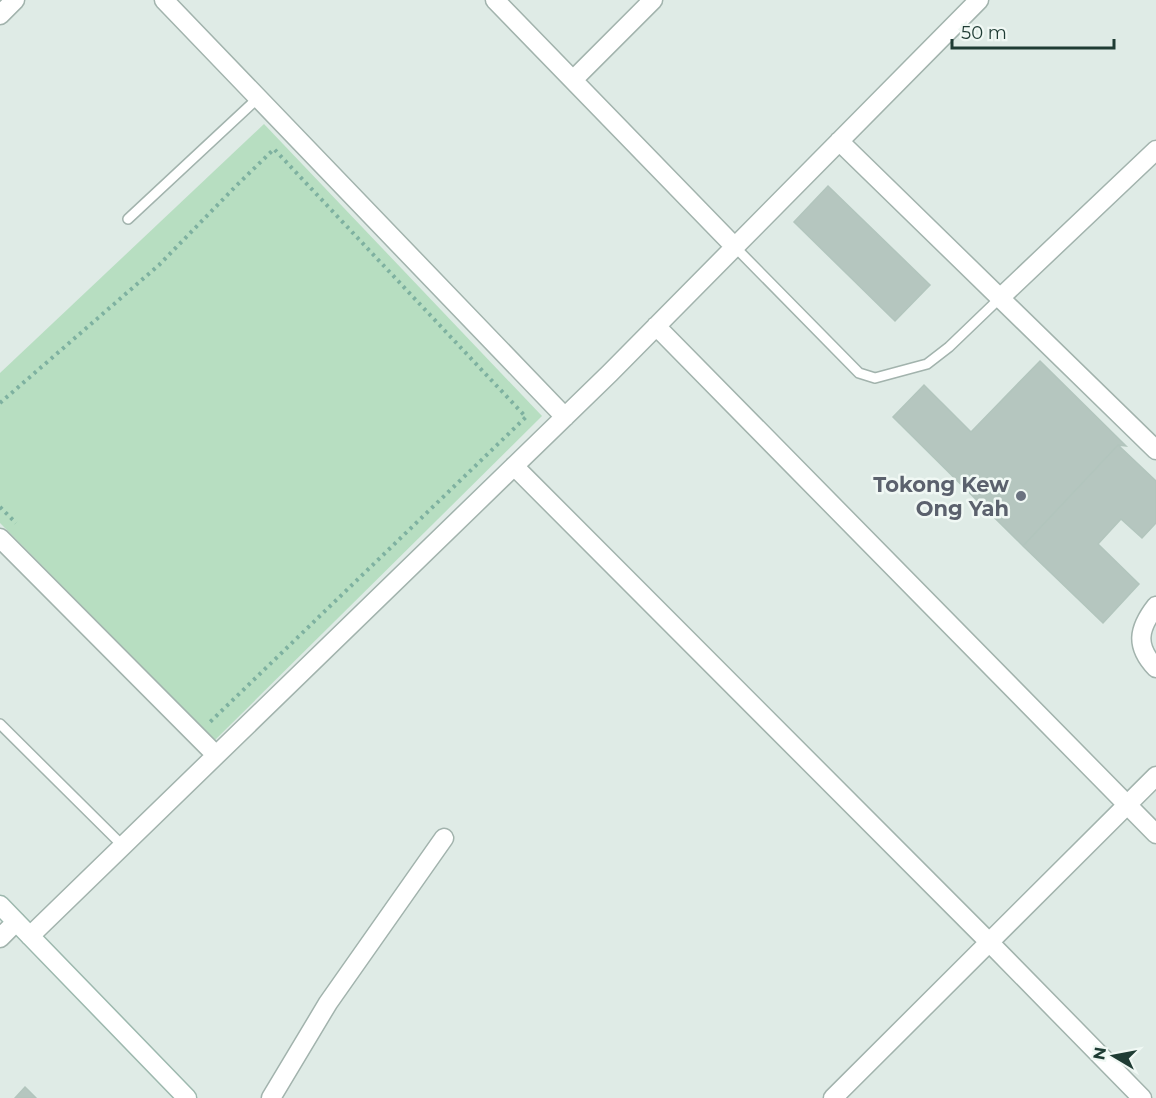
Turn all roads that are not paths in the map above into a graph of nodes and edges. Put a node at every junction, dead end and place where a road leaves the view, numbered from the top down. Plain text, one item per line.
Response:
1 (15, 0) edge
2 (164, 0) edge
3 (495, 0) edge
4 (653, 0) edge
5 (979, 0) edge
6 (0, 15) edge
7 (573, 80) junction
8 (258, 98) junction
9 (840, 141) junction
10 (1156, 150) edge
11 (128, 219) dead end
12 (735, 247) junction
13 (1000, 298) junction
14 (656, 327) junction
15 (565, 417) junction
16 (1156, 450) edge
17 (514, 466) junction
18 (0, 538) edge
19 (1156, 606) edge
20 (1156, 668) edge
21 (0, 724) edge
22 (216, 755) junction
23 (1156, 776) edge
24 (1127, 805) junction
25 (1156, 834) edge
26 (444, 838) dead end
27 (123, 846) junction
28 (0, 905) edge
29 (16, 922) junction
30 (30, 936) junction
31 (0, 938) edge
32 (990, 943) junction
33 (187, 1098) edge
34 (271, 1098) edge
35 (833, 1098) edge
36 (1142, 1098) edge

1 - 6 street
2 - 8 street
3 - 7 street
4 - 7 street
5 - 9 street
7 - 12 street
8 - 11 lane
8 - 15 street
9 - 12 street
9 - 13 street
10 - 13 street
12 - 13 lane
12 - 14 street
13 - 16 street
14 - 15 street
14 - 24 street
15 - 17 street
17 - 22 street
17 - 32 street
18 - 22 street
19 - 20 street
21 - 27 lane
22 - 27 street
23 - 24 street
24 - 25 street
24 - 32 street
26 - 34 street
27 - 30 street
28 - 29 street
29 - 30 street
29 - 31 street
30 - 33 street
32 - 35 street
32 - 36 street

